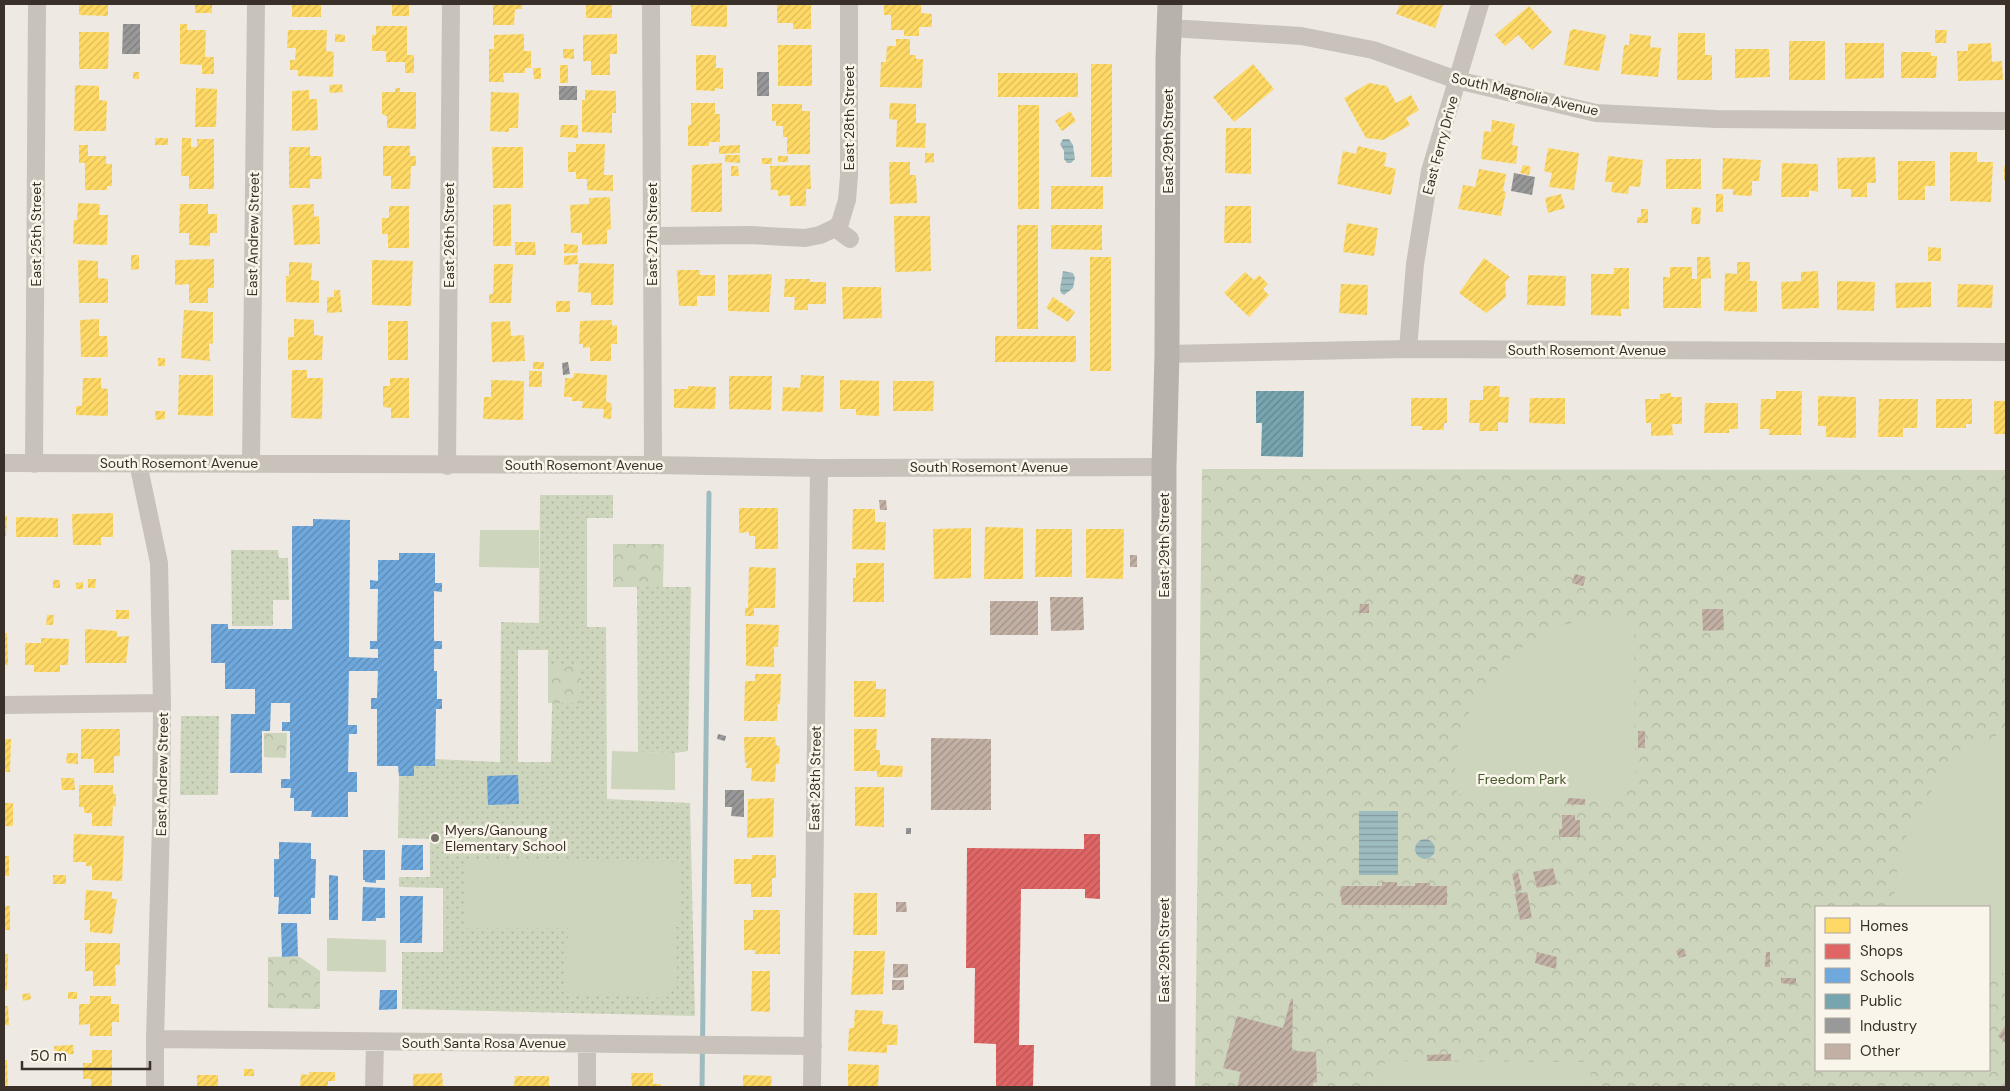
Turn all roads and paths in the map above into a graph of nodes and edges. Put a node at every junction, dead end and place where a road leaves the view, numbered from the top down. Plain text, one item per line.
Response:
1 (37, 4) edge
2 (256, 4) edge
3 (451, 4) edge
4 (651, 4) edge
5 (849, 4) edge
6 (1170, 4) edge
7 (1480, 4) edge
8 (1170, 28) junction
9 (1457, 80) junction
10 (2006, 121) edge
11 (835, 228) junction
12 (652, 236) junction
13 (850, 240) dead end
14 (1408, 349) junction
15 (2006, 352) edge
16 (1167, 354) junction
17 (4, 463) edge
18 (138, 463) junction
19 (251, 463) junction
20 (34, 464) junction
21 (653, 465) junction
22 (447, 466) junction
23 (1164, 467) junction
24 (818, 468) junction
25 (162, 704) junction
26 (4, 705) edge
27 (155, 1038) junction
28 (375, 1042) junction
29 (587, 1044) junction
30 (813, 1046) junction
31 (155, 1087) edge
32 (374, 1087) edge
33 (587, 1087) edge
34 (812, 1087) edge
35 (1163, 1087) edge

1 - 20 street, East 25th Street
2 - 19 street, East Andrew Street
3 - 22 street, East 26th Street
4 - 12 street, East 27th Street
5 - 11 street, East 28th Street
6 - 8 street, East 29th Street
7 - 9 street, East Ferry Drive
8 - 9 street, South Magnolia Avenue
8 - 16 street, East 29th Street
9 - 10 street, South Magnolia Avenue
9 - 14 street, East Ferry Drive
11 - 12 street
11 - 13 street
12 - 21 street, East 27th Street
14 - 15 street, South Rosemont Avenue
14 - 16 street, South Rosemont Avenue
16 - 23 street, East 29th Street
17 - 20 street, South Rosemont Avenue
18 - 19 street, South Rosemont Avenue
18 - 20 street, South Rosemont Avenue
18 - 25 street, East Andrew Street
19 - 22 street, South Rosemont Avenue
21 - 22 street, South Rosemont Avenue
21 - 24 street, South Rosemont Avenue
23 - 24 street, South Rosemont Avenue
23 - 35 street, East 29th Street
24 - 30 street, East 28th Street
25 - 26 street
25 - 27 street, East Andrew Street
27 - 28 street, South Santa Rosa Avenue
27 - 31 street, East Andrew Street
28 - 29 street, South Santa Rosa Avenue
28 - 32 street
29 - 30 street, South Santa Rosa Avenue
29 - 33 street
30 - 34 street, East 28th Street

